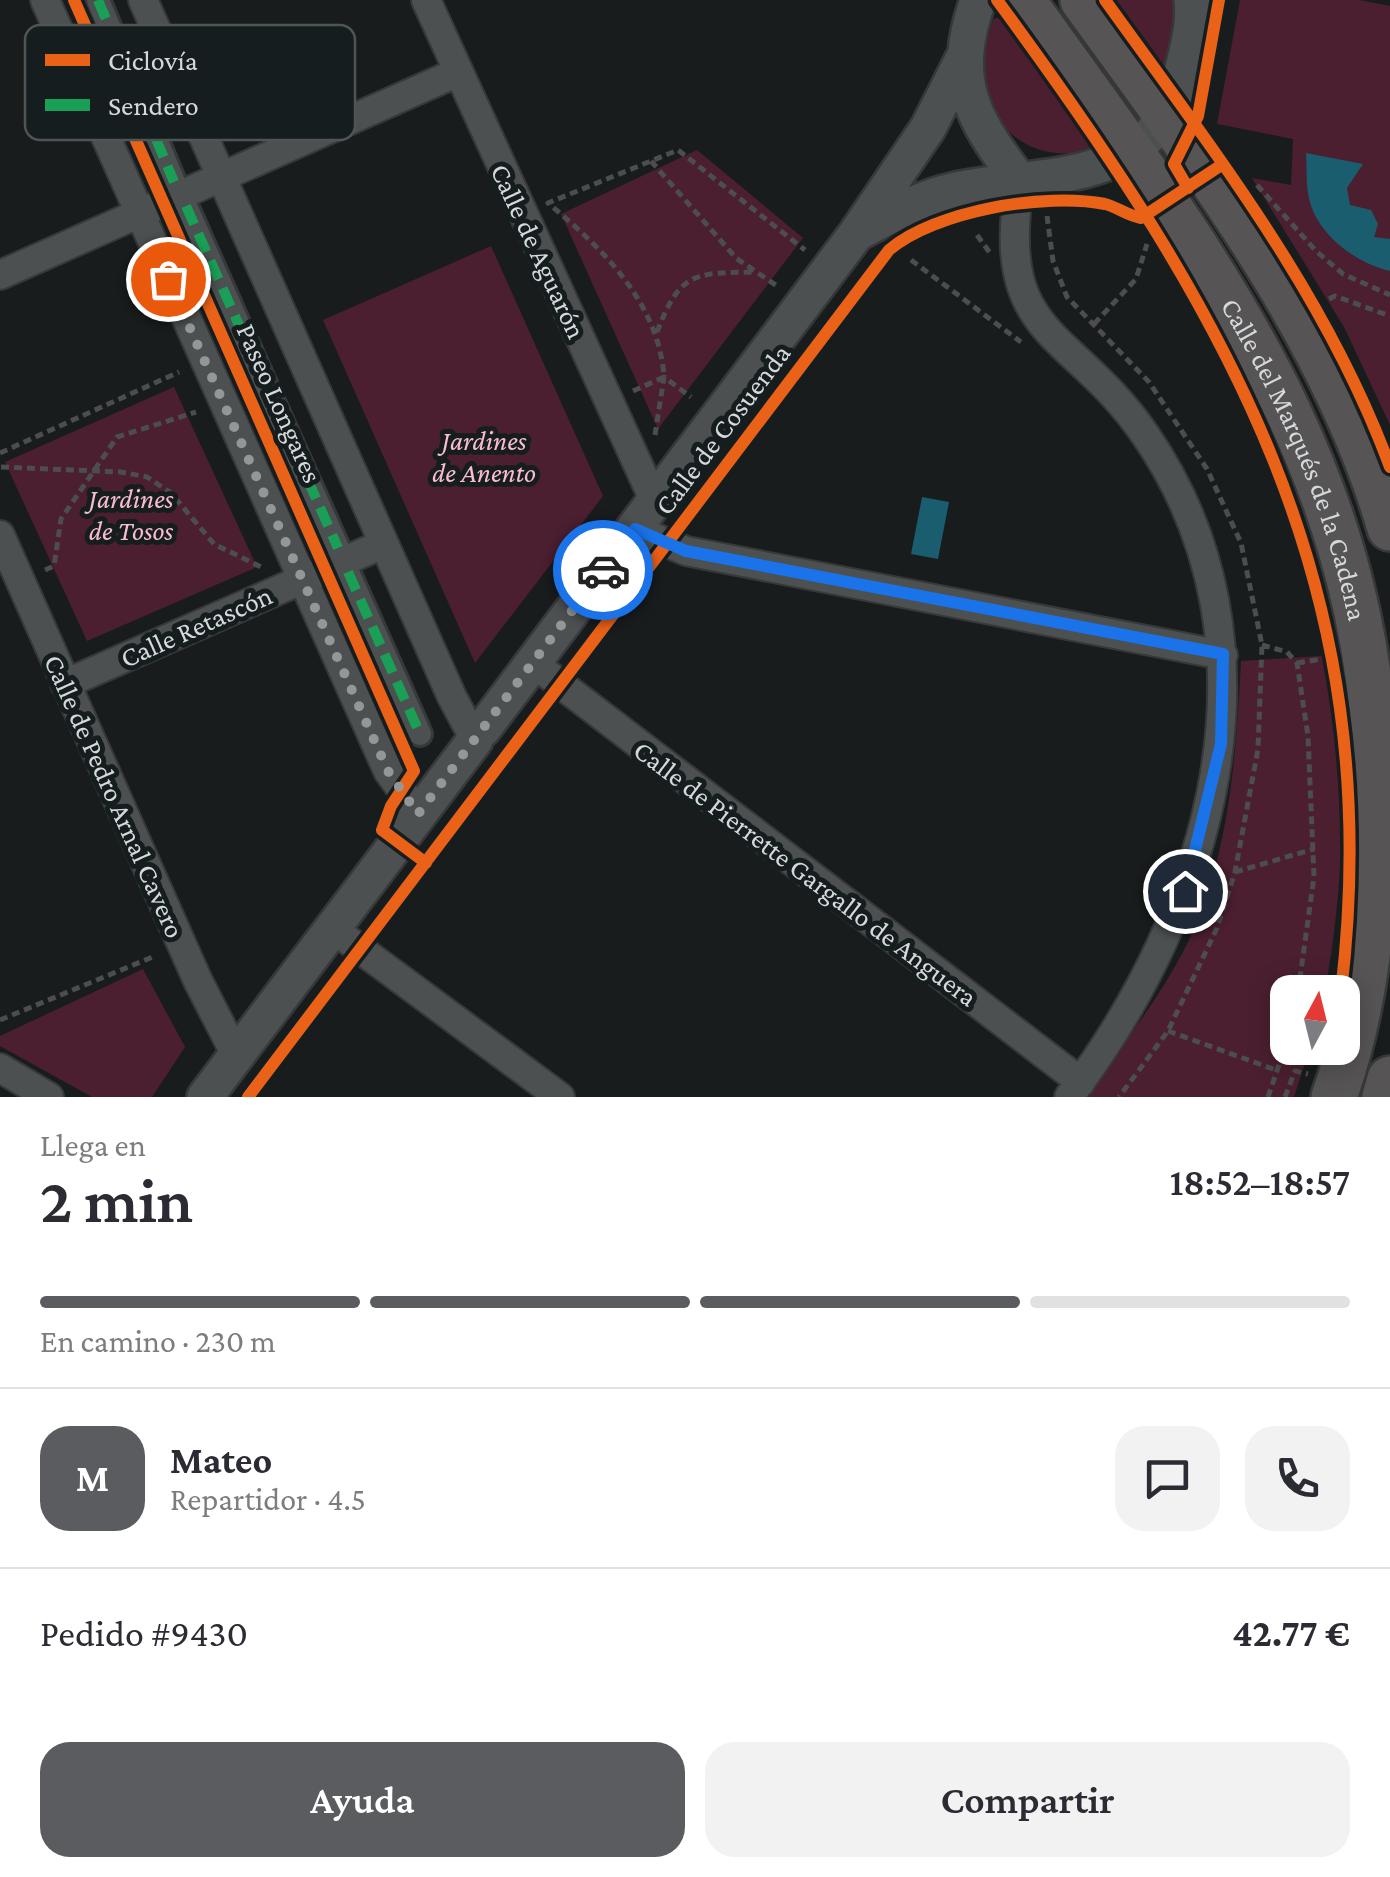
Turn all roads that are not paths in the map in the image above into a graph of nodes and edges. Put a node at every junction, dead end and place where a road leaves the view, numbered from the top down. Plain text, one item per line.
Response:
1 (45, 0) edge
2 (98, 0) edge
3 (143, 0) edge
4 (426, 0) edge
5 (978, 0) edge
6 (1022, 0) edge
7 (1083, 0) edge
8 (1194, 4) edge
9 (56, 25) edge
10 (108, 25) edge
11 (154, 25) edge
12 (964, 59) junction
13 (456, 73) junction
14 (1166, 115) junction
15 (355, 118) edge
16 (106, 140) edge
17 (156, 140) edge
18 (204, 140) edge
19 (304, 140) edge
20 (1130, 151) junction
21 (220, 177) junction
22 (174, 182) dead end
23 (1018, 194) junction
24 (186, 206) dead end
25 (138, 212) junction
26 (856, 234) junction
27 (0, 275) edge
28 (645, 515) junction
29 (1390, 528) edge
30 (0, 535) edge
31 (383, 544) junction
32 (338, 548) dead end
33 (348, 572) dead end
34 (303, 579) junction
35 (8, 582) edge
36 (1223, 654) junction
37 (534, 663) junction
38 (65, 684) junction
39 (420, 734) dead end
40 (479, 734) junction
41 (418, 814) junction
42 (333, 929) junction
43 (236, 1055) junction
44 (0, 1068) edge
45 (1390, 1078) edge
46 (1322, 1083) edge
47 (1075, 1089) edge
48 (49, 1097) edge
49 (205, 1097) edge
50 (560, 1097) edge
51 (1384, 1097) edge

1 - 9 street, Paseo Longares
2 - 10 street
3 - 11 street, Paseo Longares
4 - 13 street, Calle de Aguarón
5 - 12 street
6 - 20 main road, Calle del Marqués de la Cadena
7 - 14 main road, Calle del Marqués de la Cadena
8 - 14 street
12 - 23 street
12 - 26 street, Calle de Cosuenda
13 - 15 street
13 - 28 street, Calle de Aguarón
14 - 20 street
14 - 29 main road, Calle del Marqués de la Cadena
16 - 25 street, Paseo Longares
17 - 22 street
18 - 21 street, Paseo Longares
19 - 21 street
20 - 23 street, Calle de Cosuenda
20 - 46 main road, Calle del Marqués de la Cadena
21 - 25 street
21 - 31 street, Paseo Longares
23 - 26 street, Calle de Cosuenda
23 - 36 street
24 - 32 street, Paseo Longares
25 - 27 street
25 - 34 street, Paseo Longares
26 - 28 street, Calle de Cosuenda
28 - 36 street
28 - 37 street, Calle de Cosuenda
30 - 35 street, Calle de Pedro Arnal Cavero
31 - 34 street, Calle Retascón
31 - 40 street, Paseo Longares
33 - 39 street
34 - 38 street, Calle Retascón
34 - 41 street, Paseo Longares
35 - 38 street, Calle de Pedro Arnal Cavero
36 - 47 street
37 - 40 street, Calle de Cosuenda
37 - 47 street, Calle de Pierrette Gargallo de Anguera
38 - 43 street, Calle de Pedro Arnal Cavero
40 - 41 street, Calle de Cosuenda
41 - 42 street, Calle de Cosuenda
42 - 43 street, Calle de Cosuenda
42 - 50 street
43 - 49 street, Calle de Cosuenda
44 - 48 street
45 - 51 main road

